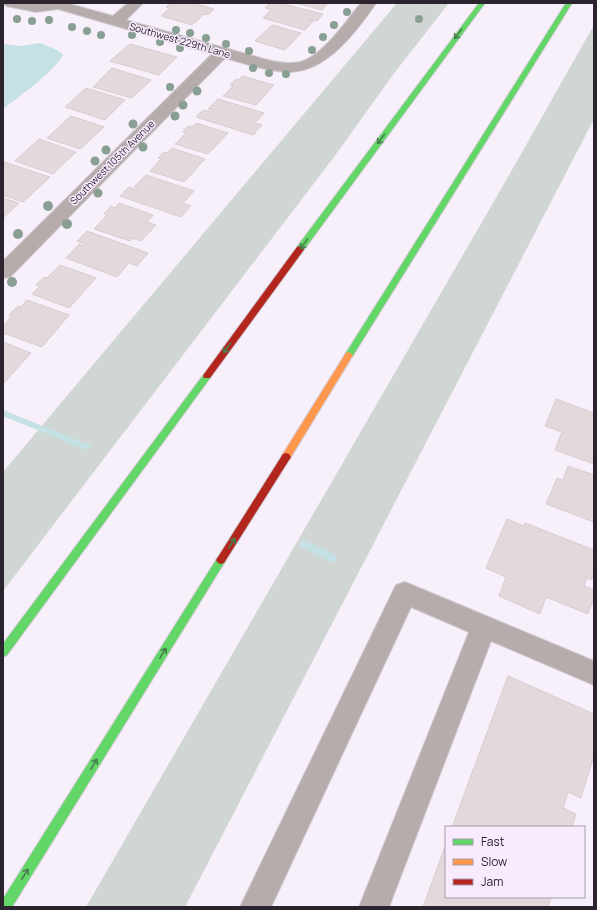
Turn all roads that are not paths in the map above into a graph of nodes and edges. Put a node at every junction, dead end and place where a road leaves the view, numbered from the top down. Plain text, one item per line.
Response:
1 (11, 3) edge
2 (136, 3) edge
3 (369, 3) edge
4 (482, 3) edge
5 (569, 3) edge
6 (57, 4) edge
7 (115, 22) junction
8 (222, 52) junction
9 (5, 268) edge
10 (484, 626) junction
11 (3, 652) edge
12 (594, 673) edge
13 (5, 907) edge
14 (255, 907) edge
15 (374, 907) edge

1 - 6 street, Southwest 229th Lane
2 - 7 street
3 - 8 street, Southwest 229th Lane
4 -> 11 highway
13 -> 5 highway
6 - 7 street, Southwest 229th Lane
7 - 8 street, Southwest 229th Lane
8 - 9 street, Southwest 105th Avenue
10 - 12 street
10 - 14 street
10 - 15 street

